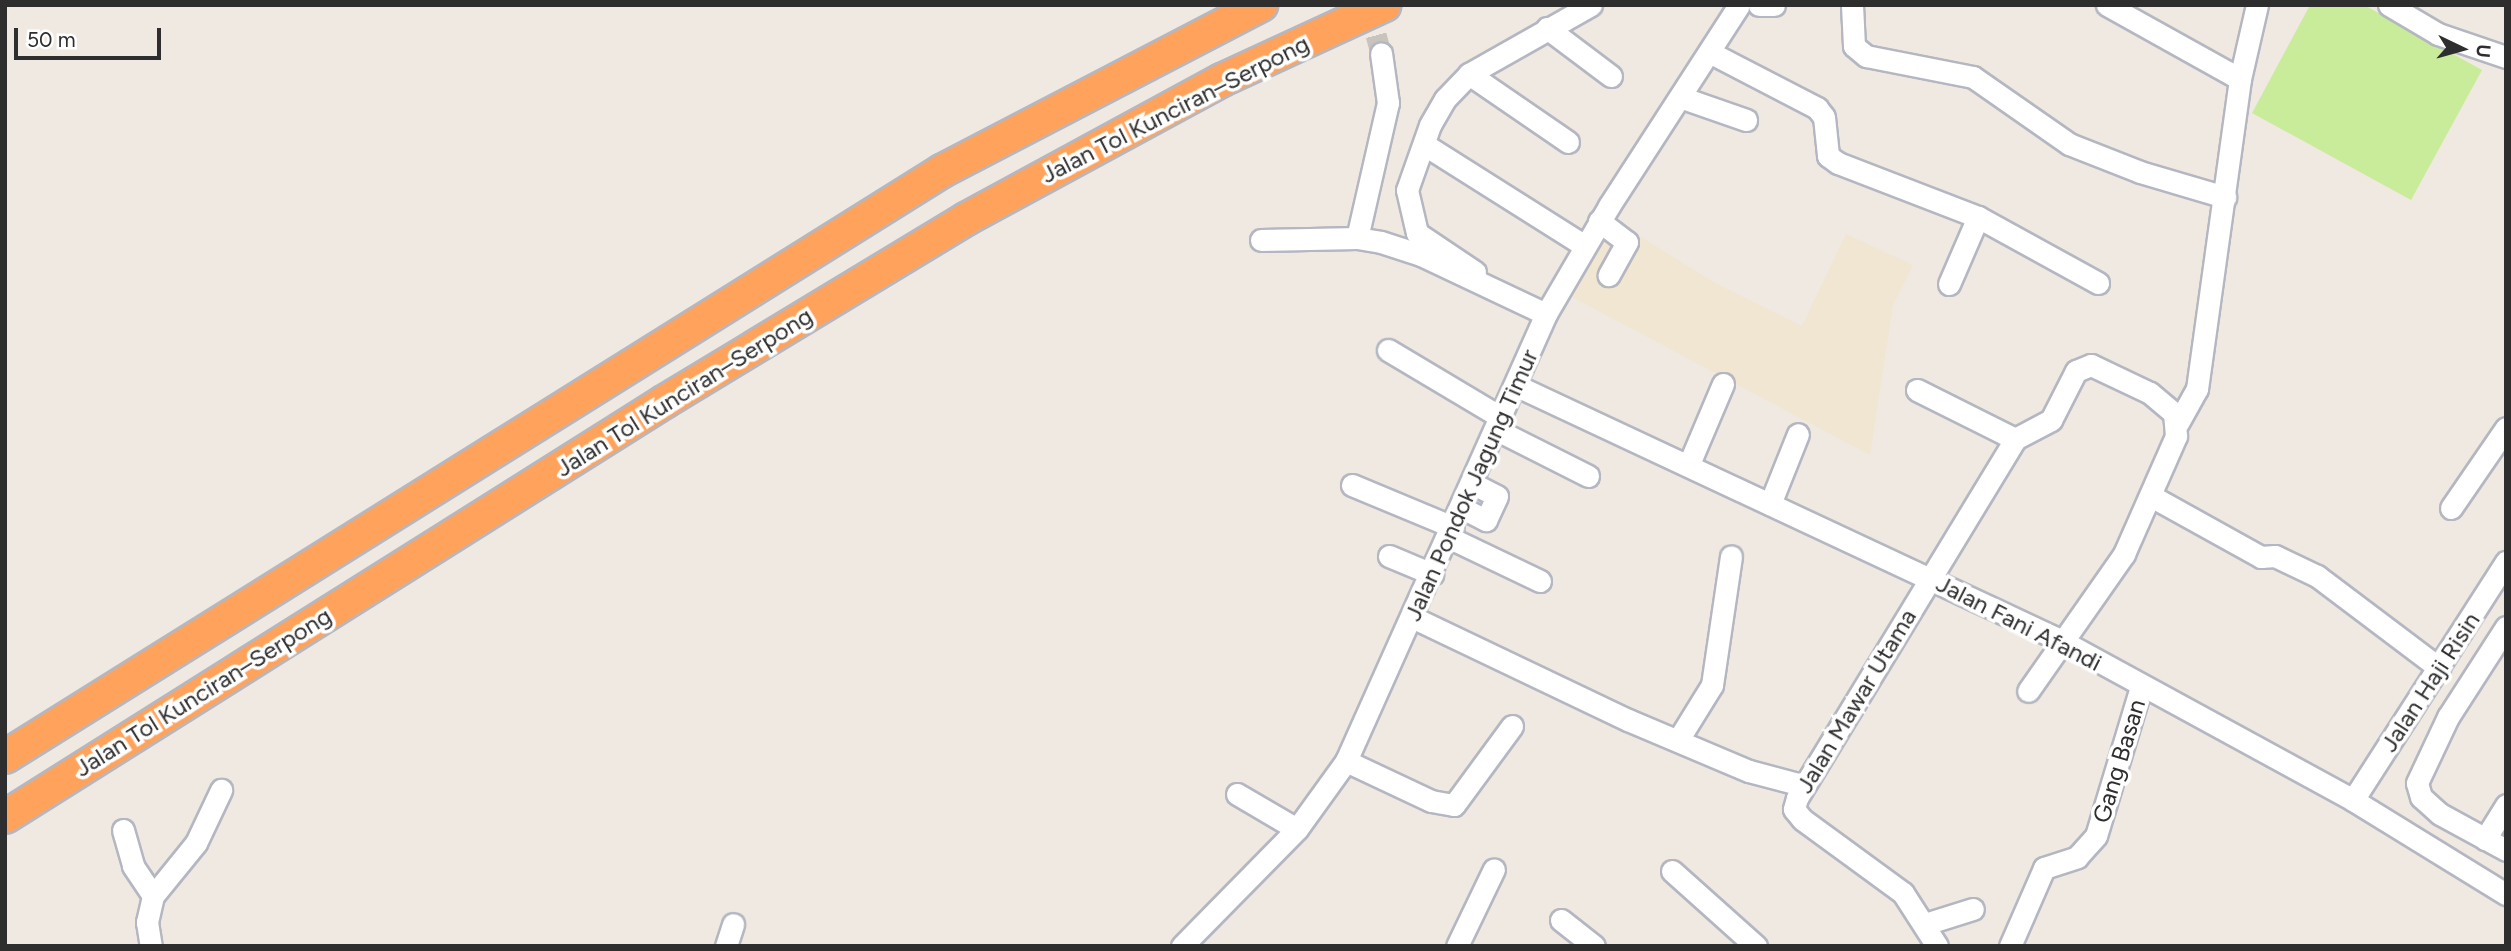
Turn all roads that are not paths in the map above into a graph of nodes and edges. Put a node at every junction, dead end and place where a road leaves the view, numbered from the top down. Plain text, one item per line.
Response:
1 (1261, 5) edge
2 (1384, 5) edge
3 (1591, 5) edge
4 (1739, 5) edge
5 (1759, 5) edge
6 (1774, 5) edge
7 (1852, 5) edge
8 (2107, 5) edge
9 (2257, 5) edge
10 (2389, 5) edge
11 (1547, 28) junction
12 (1709, 52) junction
13 (1381, 53) tunnel mouth
14 (2506, 57) edge
15 (1469, 74) junction
16 (1611, 76) dead end
17 (2240, 79) junction
18 (1680, 97) junction
19 (1746, 120) dead end
20 (1568, 142) dead end
21 (1425, 145) junction
22 (2225, 197) junction
23 (1978, 217) junction
24 (1600, 222) junction
25 (1357, 238) junction
26 (1261, 240) dead end
27 (1585, 246) junction
28 (1475, 272) dead end
29 (1609, 275) dead end
30 (2098, 283) dead end
31 (1949, 284) dead end
32 (1546, 314) junction
33 (1388, 350) dead end
34 (1723, 384) dead end
35 (1515, 385) junction
36 (1917, 390) dead end
37 (1500, 424) junction
38 (2178, 424) junction
39 (2506, 428) edge
40 (1798, 434) dead end
41 (2015, 439) junction
42 (1689, 464) junction
43 (1588, 476) dead end
44 (1352, 485) dead end
45 (2151, 496) junction
46 (1770, 505) junction
47 (2451, 508) dead end
48 (1451, 532) junction
49 (1388, 556) dead end
50 (1731, 556) dead end
51 (2506, 562) edge
52 (1432, 574) junction
53 (1930, 577) junction
54 (1540, 581) dead end
55 (1412, 617) junction
56 (2506, 627) edge
57 (2060, 640) junction
58 (2439, 668) junction
59 (2141, 687) junction
60 (2028, 691) dead end
61 (1512, 726) dead end
62 (1678, 740) junction
63 (5, 757) edge
64 (1346, 761) junction
65 (1802, 785) junction
66 (221, 790) dead end
67 (1237, 794) dead end
68 (2353, 800) junction
69 (2506, 805) edge
70 (5, 817) edge
71 (1297, 828) junction
72 (122, 830) dead end
73 (2485, 839) junction
74 (2506, 850) edge
75 (1494, 869) dead end
76 (1672, 871) dead end
77 (2506, 894) edge
78 (153, 895) junction
79 (1973, 909) dead end
80 (1561, 920) dead end
81 (733, 924) dead end
82 (1925, 924) junction
83 (151, 946) edge
84 (726, 946) edge
85 (1182, 946) edge
86 (1457, 946) edge
87 (1594, 946) edge
88 (1756, 946) edge
89 (1937, 946) edge
90 (2011, 946) edge

1 - 63 highway, Jalan Tol Kunciran–Serpong
2 - 70 highway, Jalan Tol Kunciran–Serpong
3 - 11 street
4 - 12 street, Jalan Pondok Jagung Timur
5 - 6 street
7 - 22 street
8 - 17 street
9 - 17 street
10 - 14 street
11 - 15 street
11 - 16 street
12 - 18 street, Jalan Pondok Jagung Timur
12 - 23 street
13 - 25 street
15 - 20 street
15 - 21 street
17 - 22 street
18 - 19 street
18 - 24 street, Jalan Pondok Jagung Timur
21 - 27 street
21 - 28 street
22 - 38 street
23 - 30 street
23 - 31 street
24 - 27 street, Jalan Pondok Jagung Timur
24 - 29 street
25 - 26 street
25 - 32 street
27 - 32 street, Jalan Pondok Jagung Timur
32 - 35 street, Jalan Pondok Jagung Timur
33 - 37 street
34 - 42 street
35 - 37 street, Jalan Pondok Jagung Timur
35 - 42 street, Jalan Fani Afandi
36 - 41 street
37 - 43 street
37 - 48 street, Jalan Pondok Jagung Timur
38 - 41 street
38 - 45 street
39 - 47 street
40 - 46 street
41 - 53 street, Jalan Mawar Utama
42 - 46 street, Jalan Fani Afandi
44 - 48 street
45 - 57 street
45 - 58 street
46 - 53 street, Jalan Fani Afandi
48 - 52 street, Jalan Pondok Jagung Timur
48 - 54 street
49 - 52 street
50 - 62 street
51 - 58 street, Jalan Haji Risin
52 - 55 street, Jalan Pondok Jagung Timur
53 - 57 street, Jalan Fani Afandi
53 - 65 street, Jalan Mawar Utama
55 - 62 street
55 - 64 street, Jalan Pondok Jagung Timur
56 - 73 street
57 - 59 street, Jalan Fani Afandi
57 - 60 street
58 - 68 street, Jalan Haji Risin
59 - 68 street, Jalan Fani Afandi
59 - 90 street, Gang Basan
61 - 64 street
62 - 65 street
64 - 71 street, Jalan Pondok Jagung Timur
65 - 82 street, Jalan Mawar Utama
66 - 78 street
67 - 71 street
68 - 77 street, Jalan Fani Afandi
69 - 73 street
71 - 85 street, Jalan Pondok Jagung Timur
72 - 78 street
73 - 74 street
75 - 86 street
76 - 88 street
78 - 83 street
79 - 82 street
80 - 87 street
81 - 84 street
82 - 89 street, Jalan Mawar Utama

